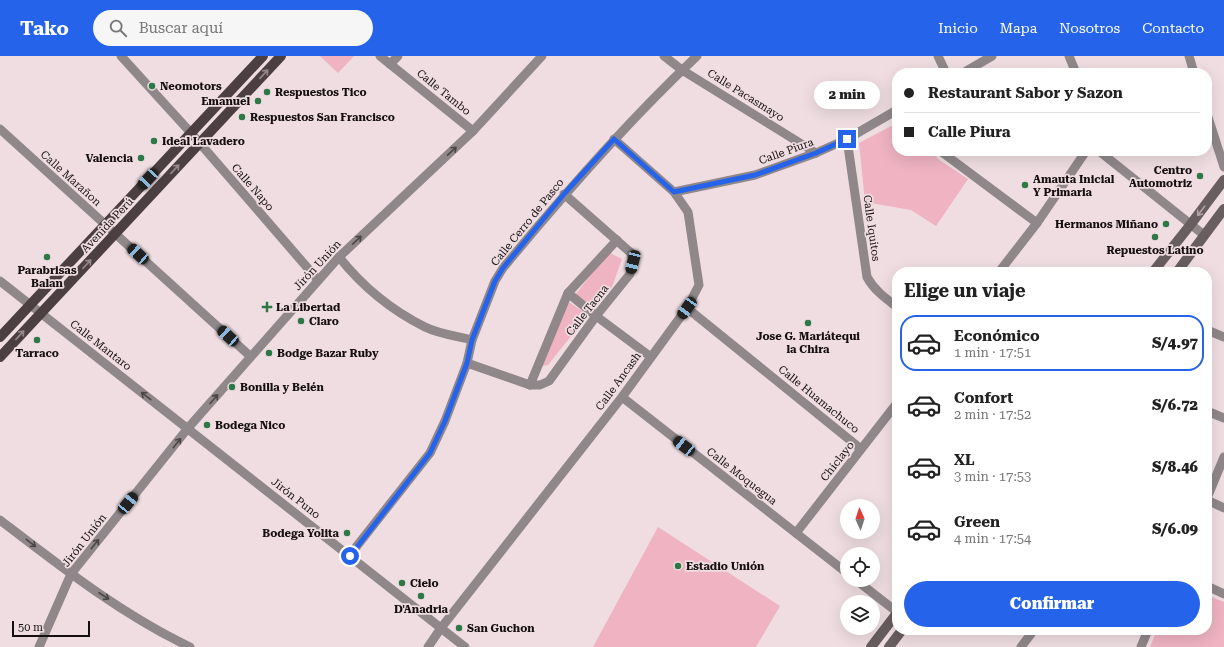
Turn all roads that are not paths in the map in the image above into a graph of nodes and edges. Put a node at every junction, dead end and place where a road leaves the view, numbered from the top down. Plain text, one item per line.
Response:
1 (121, 56) edge
2 (264, 56) edge
3 (281, 56) edge
4 (380, 56) edge
5 (398, 56) edge
6 (542, 56) edge
7 (664, 56) edge
8 (696, 56) edge
9 (938, 56) edge
10 (992, 56) edge
11 (1069, 56) edge
12 (1189, 56) edge
13 (390, 64) junction
14 (944, 68) edge
15 (972, 68) edge
16 (1074, 68) edge
17 (1193, 68) edge
18 (682, 70) junction
19 (892, 113) edge
20 (0, 129) edge
21 (1212, 130) edge
22 (473, 131) junction
23 (191, 133) junction
24 (614, 139) junction
25 (847, 139) junction
26 (200, 143) junction
27 (816, 153) junction
28 (947, 156) edge
29 (1083, 156) edge
30 (1105, 156) edge
31 (1224, 167) edge
32 (1224, 180) edge
33 (674, 192) junction
34 (564, 194) junction
35 (1224, 209) edge
36 (1036, 224) junction
37 (1191, 224) junction
38 (105, 225) junction
39 (115, 234) junction
40 (1204, 235) junction
41 (617, 240) junction
42 (339, 257) junction
43 (1003, 267) edge
44 (1157, 267) edge
45 (1180, 267) edge
46 (318, 280) junction
47 (0, 282) edge
48 (568, 293) junction
49 (892, 303) edge
50 (30, 305) junction
51 (687, 308) junction
52 (41, 313) junction
53 (596, 316) junction
54 (1212, 332) edge
55 (0, 337) edge
56 (1224, 337) edge
57 (472, 340) junction
58 (250, 356) junction
59 (0, 357) edge
60 (651, 357) junction
61 (467, 363) junction
62 (530, 385) junction
63 (622, 397) junction
64 (892, 409) edge
65 (1212, 413) edge
66 (1224, 418) edge
67 (188, 428) junction
68 (861, 449) junction
69 (1224, 457) edge
70 (1212, 487) edge
71 (1212, 502) edge
72 (1224, 508) edge
73 (0, 520) edge
74 (796, 533) junction
75 (350, 556) junction
76 (840, 568) edge
77 (71, 574) junction
78 (865, 587) edge
79 (1212, 588) edge
80 (1224, 594) edge
81 (892, 609) edge
82 (892, 620) edge
83 (441, 628) junction
84 (898, 635) edge
85 (1030, 635) edge
86 (1146, 635) edge
87 (39, 647) edge
88 (190, 647) edge
89 (428, 647) edge
90 (465, 647) edge
91 (871, 647) edge
92 (890, 647) edge
93 (1021, 647) edge
94 (1141, 647) edge

1 - 23 street, Calle Napo
2 - 23 main road, Avenida Perú
26 -> 3 main road, Avenida Perú
4 - 13 street, Calle Tambo
5 - 13 street
6 - 22 street, Jirón Unión
7 - 18 street, Calle Pacasmayo
8 - 18 street, Calle Cerro de Pasco
9 - 14 street
10 - 15 street
11 - 16 street
12 - 17 street
13 - 22 street, Calle Tambo
18 - 24 street, Calle Cerro de Pasco
18 - 27 street, Calle Pacasmayo
19 - 25 street, Calle Piura
20 - 38 street, Calle Marañon
21 - 31 street
42 -> 22 street, Jirón Unión
23 - 26 street, Calle Napo
23 - 38 main road, Avenida Perú
24 - 33 street, Calle Ancash
24 - 34 street, Calle Cerro de Pasco
25 - 27 street, Calle Piura
25 - 49 street, Calle Iquitos
39 -> 26 main road, Avenida Perú
26 - 46 street, Calle Napo
27 - 33 street, Calle Piura
28 - 36 street
29 - 36 street
30 - 37 street
32 -> 37 main road
33 - 51 street, Calle Ancash
34 - 41 street, Calle Tacna
34 - 57 street, Calle Cerro de Pasco
35 - 40 main road
36 - 43 street
37 - 40 street
37 - 44 main road
38 - 39 street, Calle Marañon
38 - 50 main road, Avenida Perú
52 -> 39 main road, Avenida Perú
39 - 58 street, Calle Marañon
40 - 45 main road
41 - 48 street
41 - 53 street, Calle Tacna
42 - 46 street, Jirón Unión
42 - 57 street
46 - 58 street, Jirón Unión
47 - 50 street, Calle Mantaro
48 - 53 street
48 - 62 street
50 - 52 street, Calle Mantaro
50 - 55 main road, Avenida Perú
51 - 60 street, Calle Ancash
51 - 68 street, Calle Huamachuco
59 -> 52 main road, Avenida Perú
67 -> 52 street, Calle Mantaro
53 - 60 street
53 - 62 street, Calle Tacna
54 - 56 street
57 - 61 street, Calle Cerro de Pasco
67 -> 58 street, Jirón Unión
60 - 63 street, Calle Ancash
61 - 62 street
61 - 75 street, Calle Cerro de Pasco
63 - 74 street, Calle Moquegua
63 - 83 street, Calle Ancash
64 - 68 street, Chiclayo
65 - 66 street
67 - 75 street, Jirón Puno
77 -> 67 street, Jirón Unión
68 - 74 street, Chiclayo
69 - 70 street
71 - 72 street
73 -> 77 street
74 - 76 street, Calle Moquegua
75 - 83 street, Jirón Puno
77 - 87 street, Jirón Unión
77 -> 88 street
78 - 81 street
79 - 80 street
82 - 91 main road
83 - 89 street, Calle Ancash
83 - 90 street, Jirón Puno
84 - 92 main road
85 - 93 street
86 - 94 street

